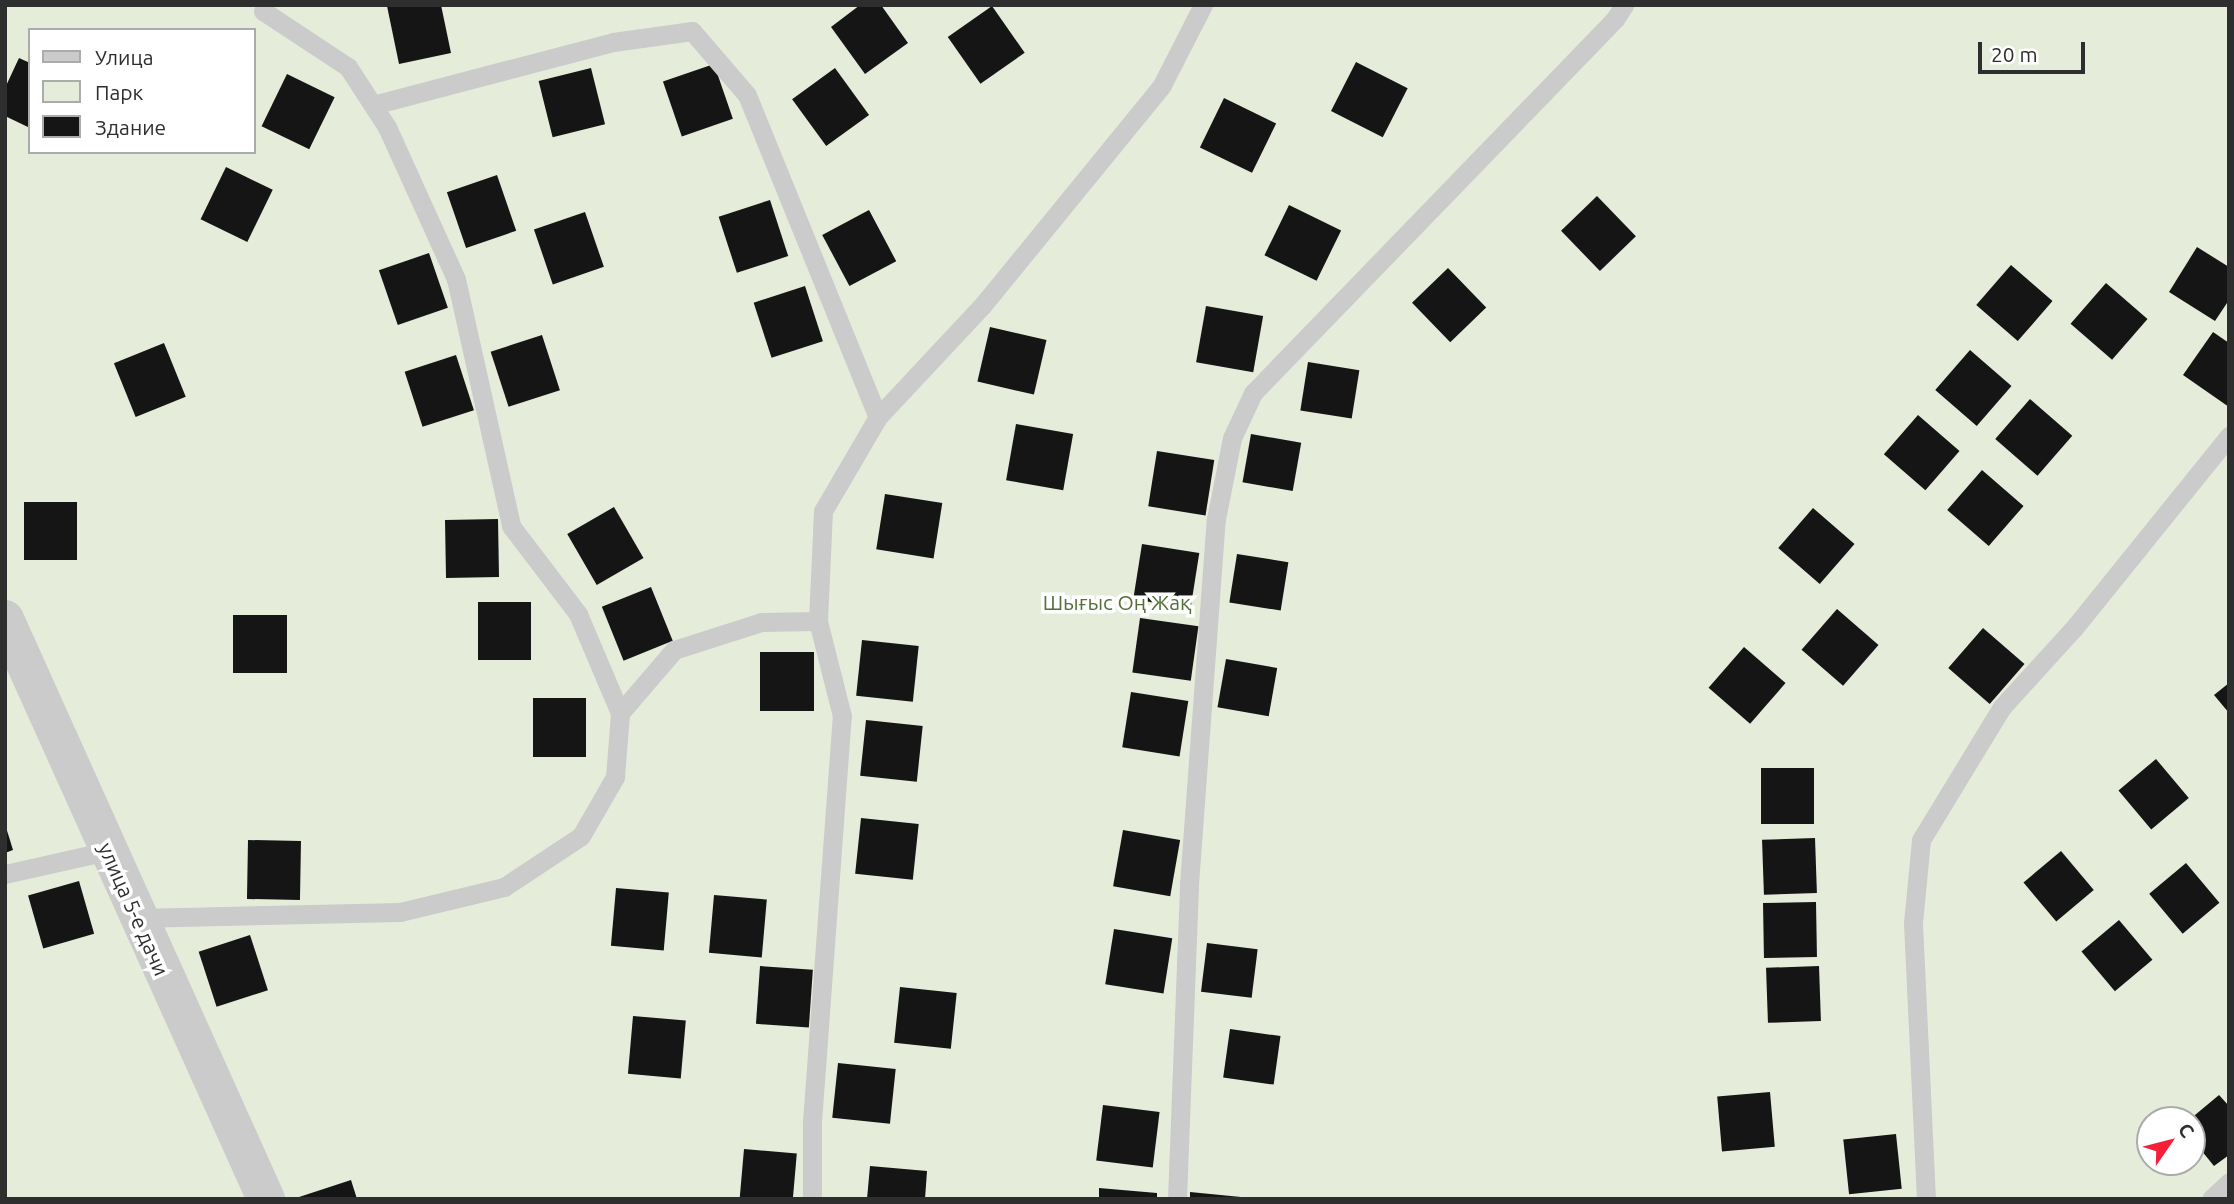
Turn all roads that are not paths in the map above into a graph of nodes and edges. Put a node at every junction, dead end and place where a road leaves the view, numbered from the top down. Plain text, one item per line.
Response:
1 (1203, 5) edge
2 (1624, 5) edge
3 (262, 7) edge
4 (373, 105) junction
5 (878, 417) junction
6 (2229, 436) edge
7 (5, 619) edge
8 (818, 621) junction
9 (620, 713) junction
10 (107, 851) junction
11 (5, 874) edge
12 (137, 918) junction
13 (2229, 1182) edge
14 (266, 1199) edge
15 (812, 1199) edge
16 (1177, 1199) edge
17 (1926, 1199) edge
18 (2211, 1199) edge

1 - 5 lane
2 - 16 lane
3 - 4 lane
4 - 5 lane
4 - 9 lane
5 - 8 lane
6 - 17 lane
7 - 10 street, улица 5-е дачи
8 - 9 lane
8 - 15 lane
9 - 12 lane
10 - 11 lane
10 - 12 street, улица 5-е дачи
12 - 14 street, улица 5-е дачи
13 - 18 lane

